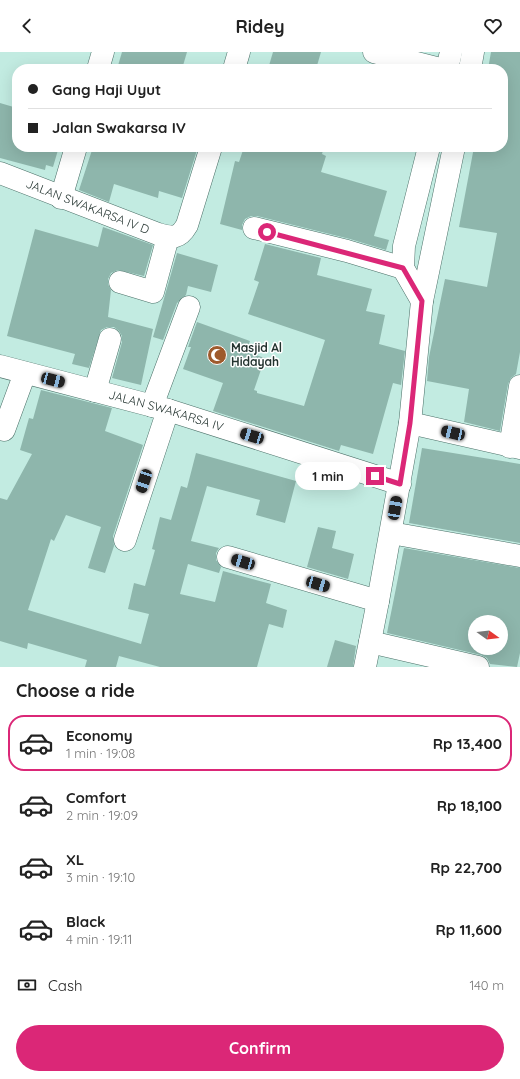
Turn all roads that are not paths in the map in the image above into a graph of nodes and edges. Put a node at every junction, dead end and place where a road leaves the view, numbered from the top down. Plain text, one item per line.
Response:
1 (103, 52) edge
2 (239, 52) edge
3 (374, 52) edge
4 (451, 52) edge
5 (473, 52) edge
6 (99, 64) edge
7 (235, 64) edge
8 (421, 64) edge
9 (448, 64) edge
10 (471, 64) edge
11 (75, 152) edge
12 (210, 152) edge
13 (427, 152) edge
14 (453, 152) edge
15 (0, 173) edge
16 (61, 198) junction
17 (254, 228) dead end
18 (172, 237) junction
19 (403, 268) junction
20 (120, 282) dead end
21 (422, 301) junction
22 (189, 307) dead end
23 (110, 339) dead end
24 (0, 366) edge
25 (25, 373) junction
26 (520, 386) edge
27 (95, 391) junction
28 (160, 408) junction
29 (410, 423) junction
30 (4, 430) dead end
31 (515, 448) edge
32 (400, 484) junction
33 (391, 533) junction
34 (125, 540) dead end
35 (520, 556) edge
36 (228, 557) dead end
37 (378, 601) junction
38 (370, 642) junction
39 (472, 666) edge
40 (365, 667) edge

1 - 6 street
2 - 7 street
3 - 8 street
4 - 9 street
5 - 10 street
11 - 16 street
12 - 18 street
13 - 19 street
14 - 21 street
15 - 16 street, JALAN SWAKARSA IV D
16 - 18 street, JALAN SWAKARSA IV D
17 - 19 street
18 - 20 street
19 - 21 street
21 - 29 street
22 - 28 street
23 - 27 street
24 - 25 street, JALAN SWAKARSA IV
25 - 27 street, JALAN SWAKARSA IV
25 - 30 street
26 - 31 street
27 - 28 street, JALAN SWAKARSA IV
28 - 32 street, JALAN SWAKARSA IV
28 - 34 street
29 - 31 street
29 - 32 street
32 - 33 street
33 - 35 street
33 - 37 street
36 - 37 street
37 - 38 street
38 - 39 street
38 - 40 street

